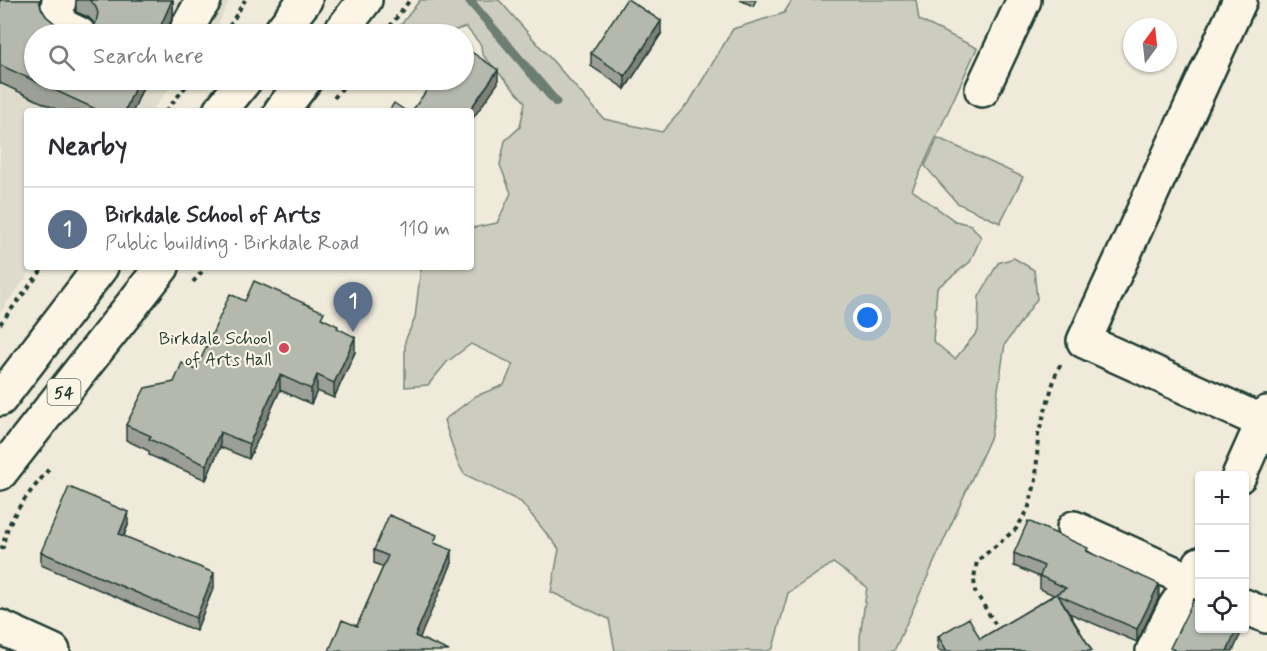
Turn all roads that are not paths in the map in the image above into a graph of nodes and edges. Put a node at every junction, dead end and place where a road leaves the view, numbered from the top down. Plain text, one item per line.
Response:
1 (59, 0) edge
2 (305, 0) edge
3 (365, 0) edge
4 (1024, 0) edge
5 (1240, 0) edge
6 (61, 24) edge
7 (287, 24) edge
8 (347, 24) edge
9 (236, 90) edge
10 (296, 90) edge
11 (982, 90) dead end
12 (222, 108) edge
13 (282, 108) edge
14 (99, 270) edge
15 (160, 270) edge
16 (0, 399) edge
17 (1265, 417) edge
18 (1241, 471) edge
19 (0, 473) edge
20 (1074, 528) dead end
21 (1195, 576) edge
22 (1196, 579) edge
23 (1249, 608) edge
24 (1267, 616) edge
25 (0, 627) edge
26 (53, 651) edge
27 (1153, 651) edge

1 - 6 street
2 - 7 street
3 - 8 street
4 - 11 street
5 - 17 street
9 - 12 street
10 - 13 street
14 - 16 street, 54
15 - 19 street, 54
17 - 18 street
20 - 21 street
22 - 27 street
23 - 24 street
25 - 26 street

